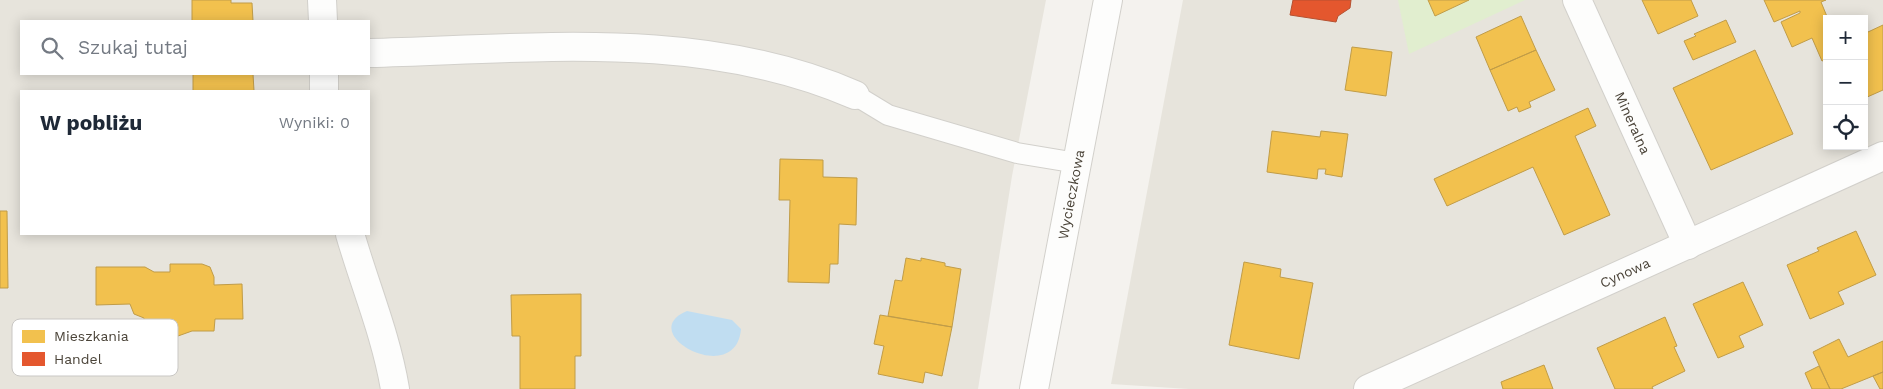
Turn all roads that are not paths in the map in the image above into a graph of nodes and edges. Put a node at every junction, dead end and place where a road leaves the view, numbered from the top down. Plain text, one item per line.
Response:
1 (322, 0) edge
2 (1108, 0) edge
3 (1577, 0) edge
4 (323, 20) edge
5 (370, 53) edge
6 (324, 75) edge
7 (324, 90) edge
8 (855, 95) joint
9 (1883, 156) edge
10 (1077, 163) junction
11 (350, 235) edge
12 (1688, 245) junction
13 (395, 389) edge
14 (1034, 389) edge
15 (1368, 389) edge

1 - 4 street
2 - 10 street, Wycieczkowa
3 - 12 street, Mineralna
5 - 8 street
6 - 7 street
8 - 10 lane
9 - 12 street, Cynowa
10 - 14 street, Wycieczkowa
11 - 13 street
12 - 15 street, Cynowa

